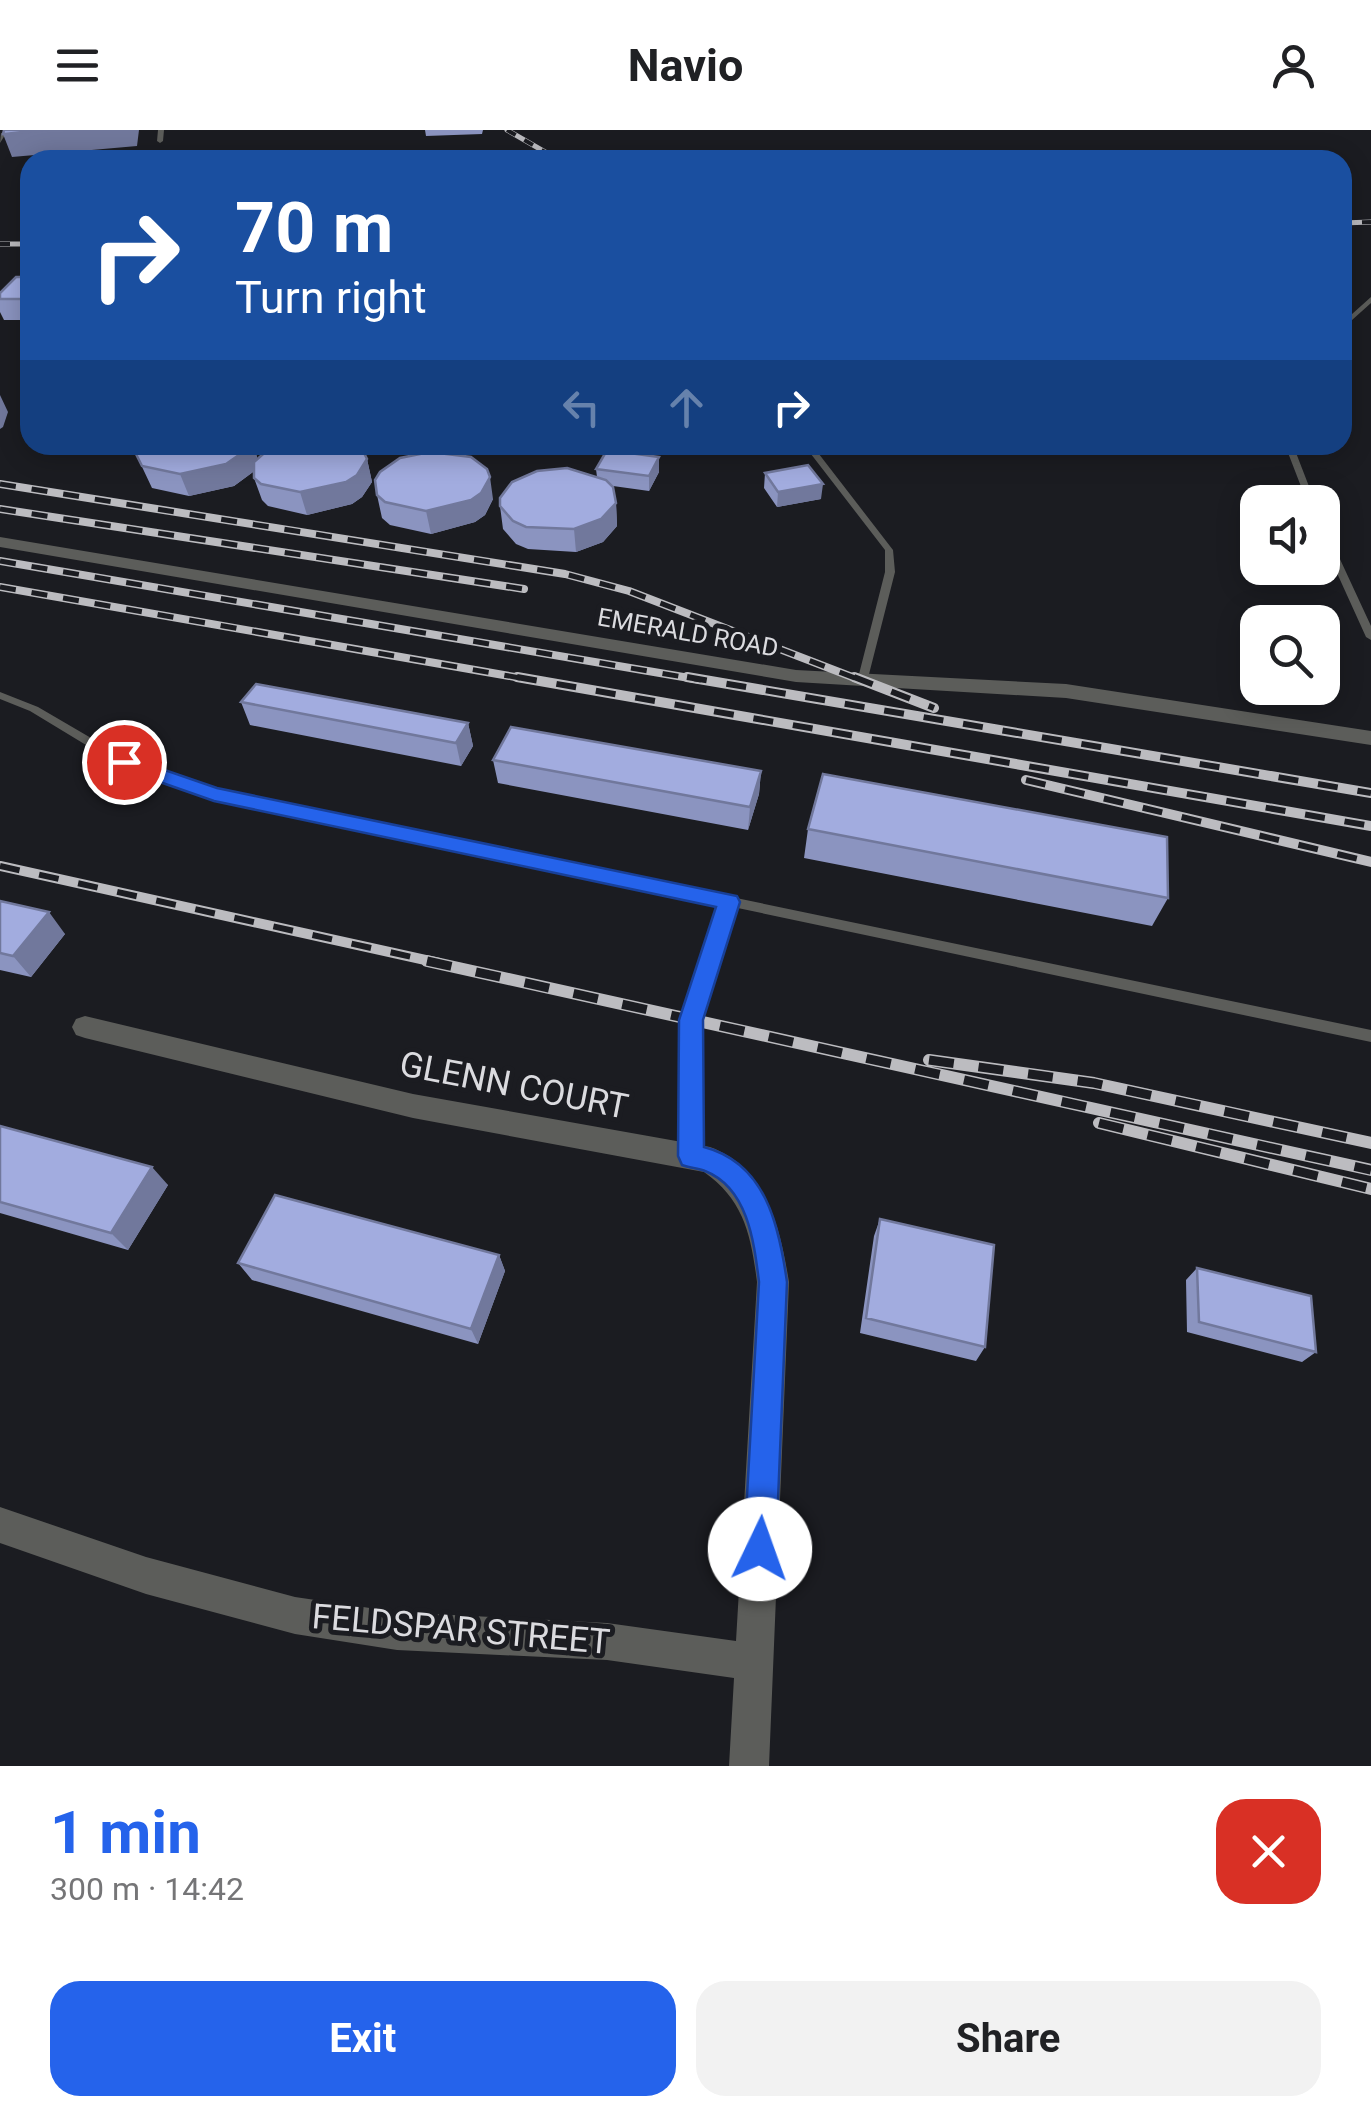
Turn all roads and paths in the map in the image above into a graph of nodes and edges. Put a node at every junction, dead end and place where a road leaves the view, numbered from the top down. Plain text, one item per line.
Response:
1 (20, 130) edge
2 (161, 130) edge
3 (0, 141) edge
4 (160, 142) dead end
5 (1371, 299) edge
6 (1352, 317) edge
7 (816, 455) edge
8 (1293, 455) edge
9 (1304, 485) edge
10 (0, 542) edge
11 (1340, 569) edge
12 (1371, 638) edge
13 (862, 682) junction
14 (0, 695) edge
15 (1371, 738) edge
16 (729, 902) junction
17 (85, 1027) dead end
18 (1371, 1036) edge
19 (691, 1156) junction
20 (0, 1525) edge
21 (754, 1663) junction
22 (750, 1766) edge

1 - 3 lane
2 - 4 lane
5 - 6 lane
7 - 13 lane
8 - 9 lane
10 - 13 street, EMERALD ROAD
11 - 12 lane
13 - 15 street, EMERALD ROAD
14 - 16 lane
16 - 18 lane
16 - 19 lane
17 - 19 street, GLENN COURT
19 - 21 street, GLENN COURT
20 - 21 street, FELDSPAR STREET
21 - 22 street, GLENN COURT

